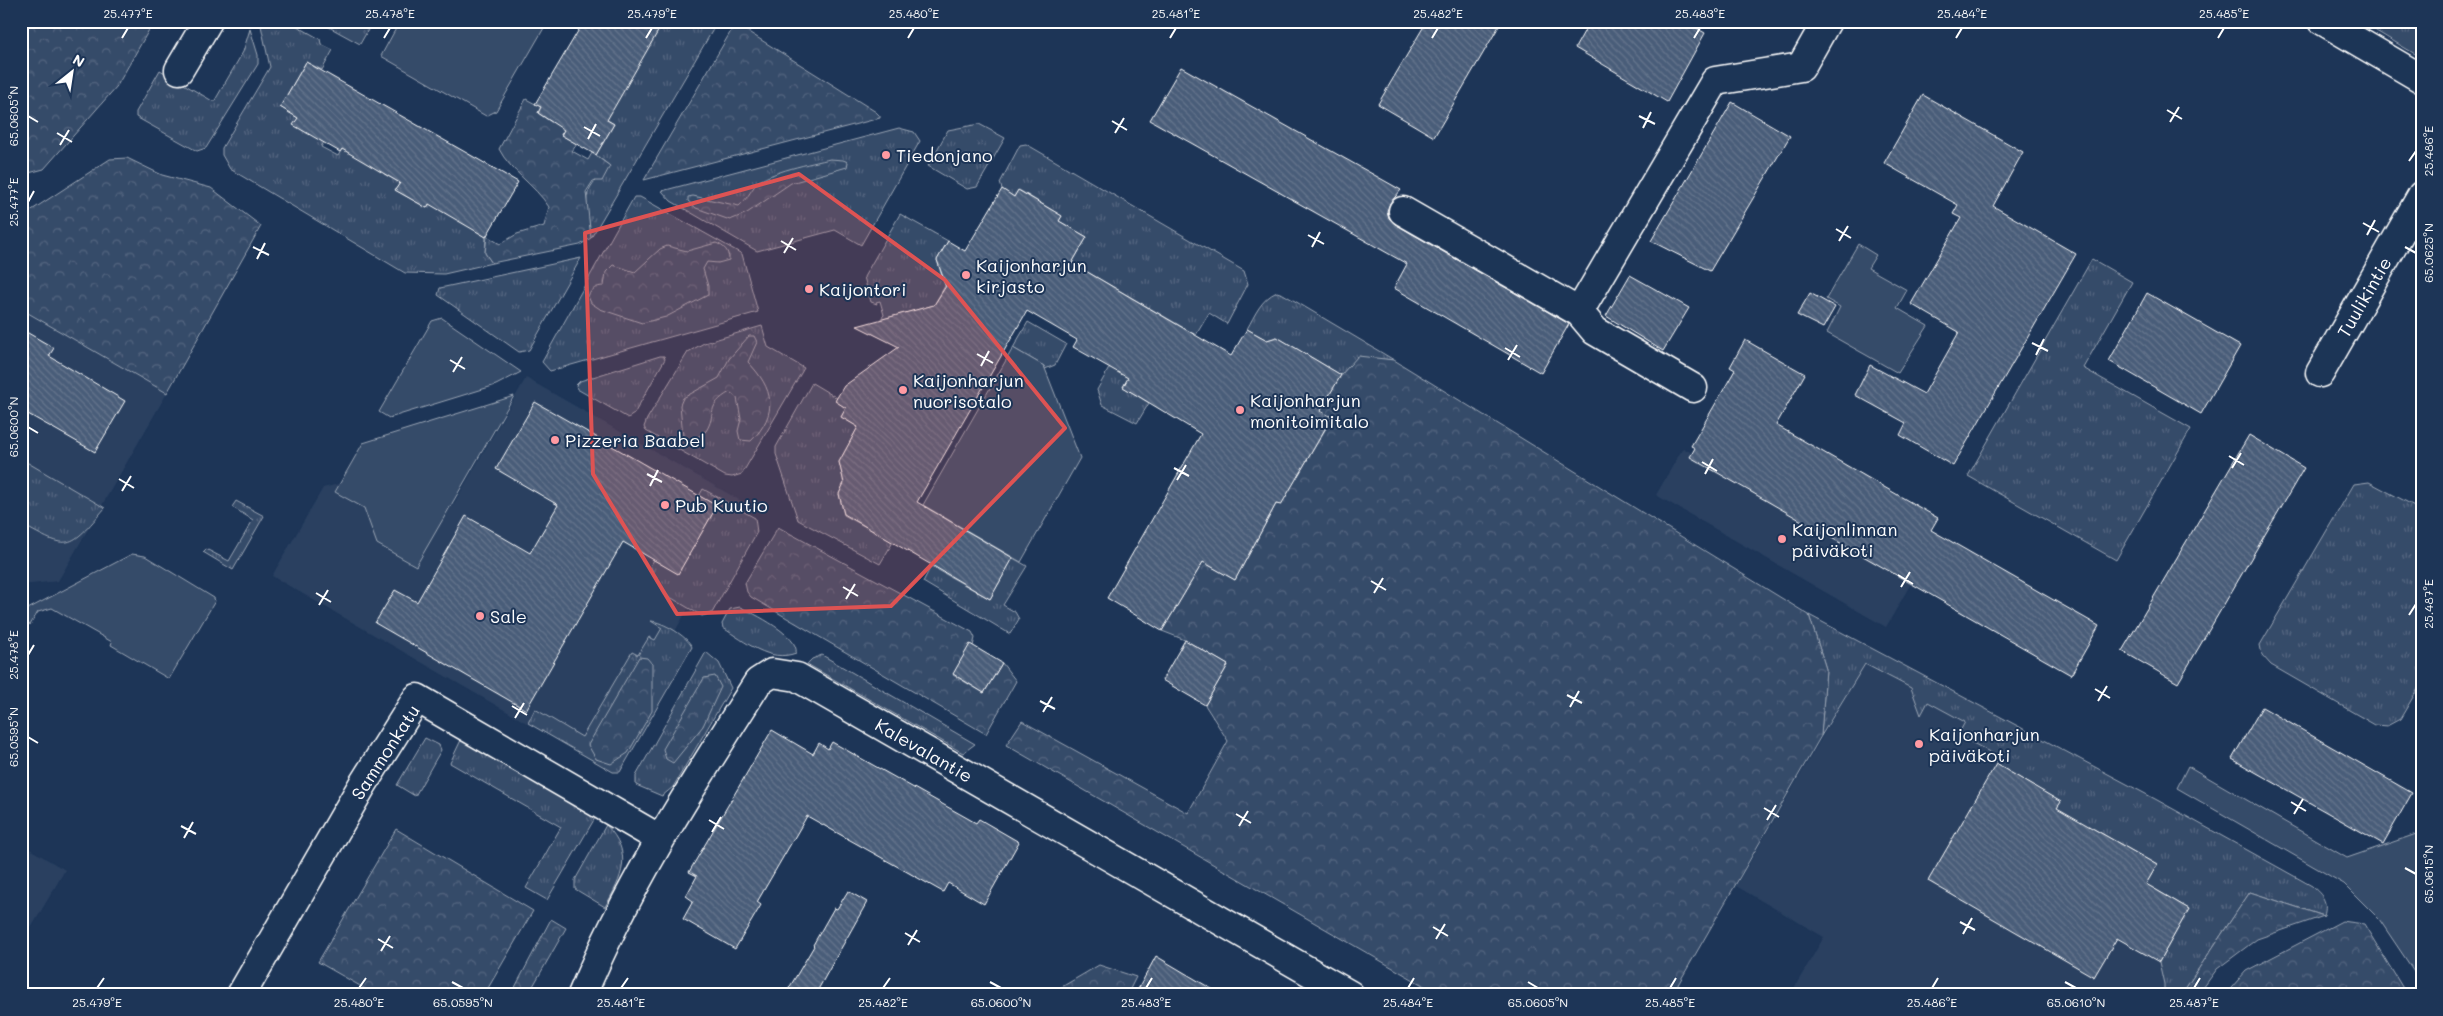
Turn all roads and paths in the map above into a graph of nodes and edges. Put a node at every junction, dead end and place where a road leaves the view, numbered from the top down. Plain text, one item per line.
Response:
1 (208, 21) edge
2 (1827, 21) edge
3 (2322, 21) edge
4 (179, 70) dead end
5 (2422, 79) edge
6 (2422, 195) edge
7 (1403, 211) dead end
8 (1579, 312) junction
9 (2320, 373) dead end
10 (1693, 388) dead end
11 (660, 839) junction
12 (604, 941) junction
13 (241, 995) edge
14 (564, 995) edge
15 (582, 995) edge
16 (1350, 995) edge

1 - 4 street
2 - 8 street
3 - 5 street
6 - 9 street, Tuulikintie
7 - 8 street
8 - 10 street
11 - 12 street, Kalevalantie
11 - 13 street, Sammonkatu
11 - 16 street, Kalevalantie
12 - 14 street, Kalevalantie
12 - 15 street, Kalevalantie

